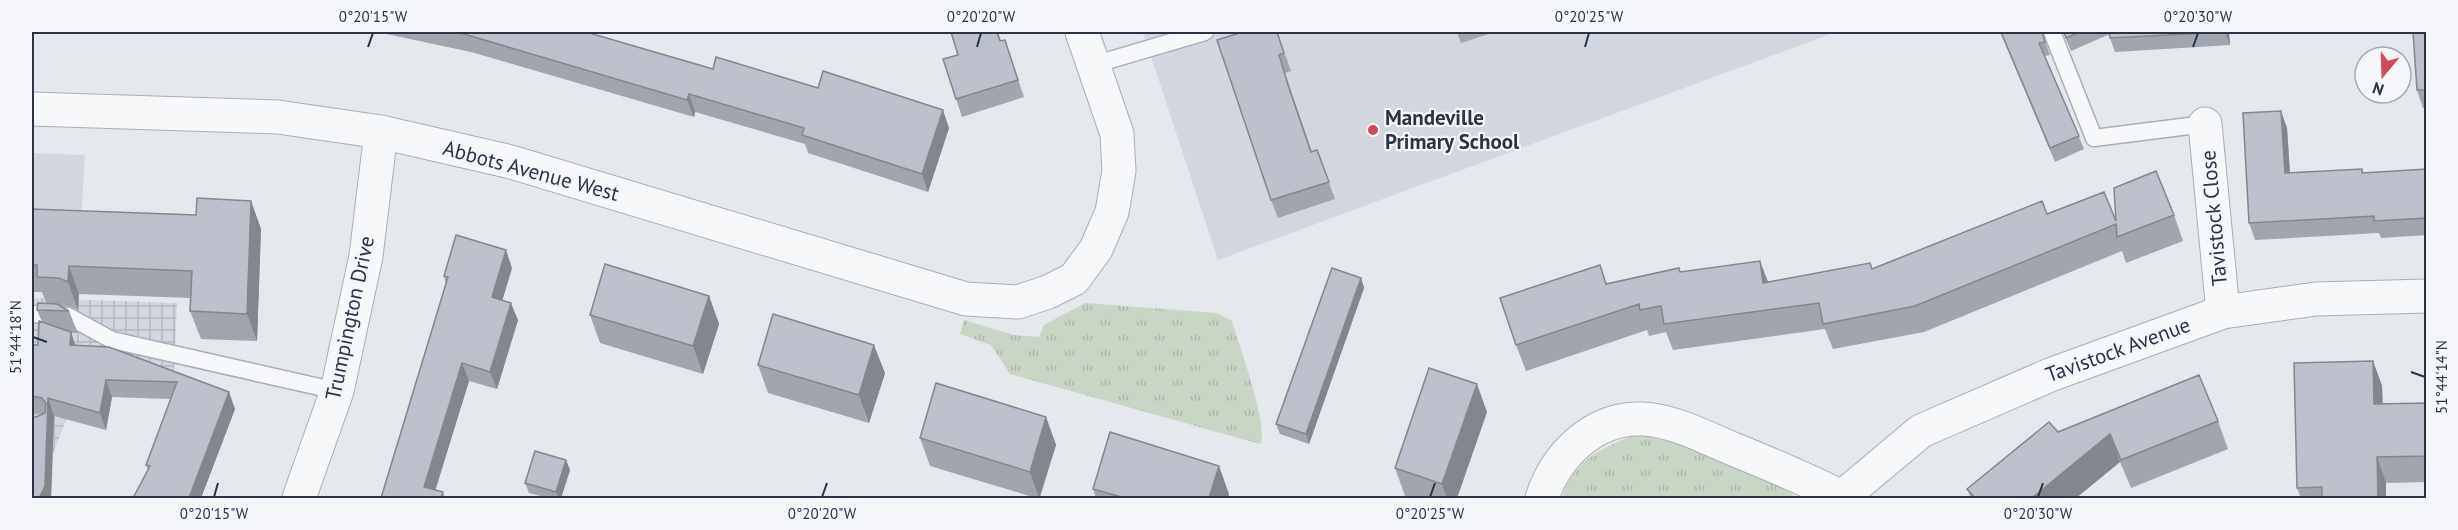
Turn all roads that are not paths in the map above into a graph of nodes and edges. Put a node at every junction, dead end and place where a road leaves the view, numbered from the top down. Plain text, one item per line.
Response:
1 (1082, 32) edge
2 (1205, 32) edge
3 (2052, 32) edge
4 (1093, 65) junction
5 (32, 109) edge
6 (2205, 124) joint
7 (381, 132) junction
8 (2427, 296) edge
9 (2223, 312) junction
10 (32, 314) edge
11 (337, 391) junction
12 (299, 498) edge
13 (1542, 498) edge
14 (1841, 498) edge

1 - 4 street
2 - 4 lane
3 - 6 lane
4 - 7 street, Abbots Avenue West
5 - 7 street, Abbots Avenue West
6 - 9 street, Tavistock Close
7 - 11 street, Trumpington Drive
8 - 9 street, Tavistock Avenue
9 - 14 street, Tavistock Avenue
10 - 11 lane
11 - 12 street, Trumpington Drive
13 - 14 street, Tavistock Avenue

